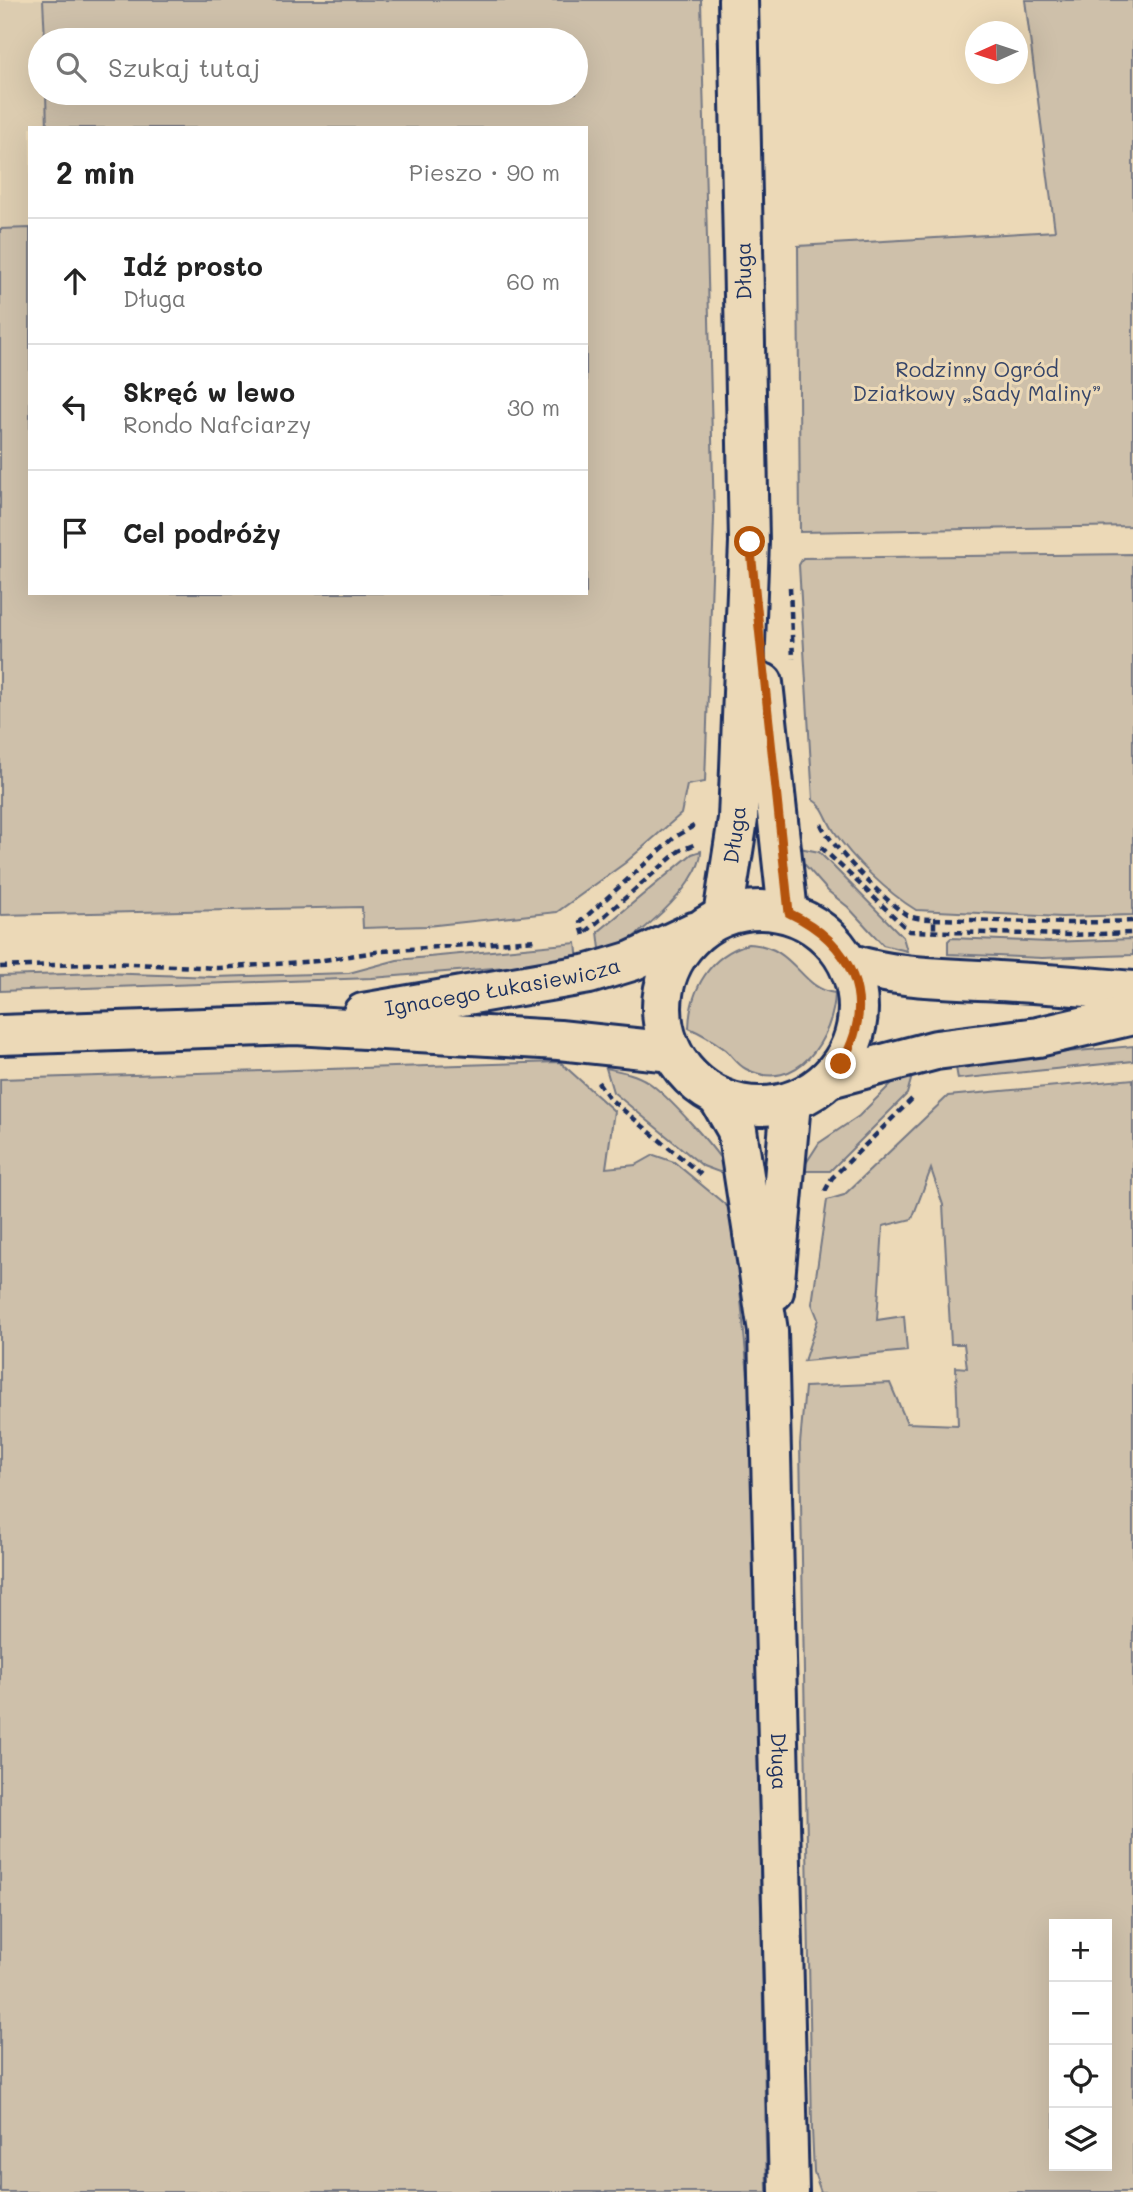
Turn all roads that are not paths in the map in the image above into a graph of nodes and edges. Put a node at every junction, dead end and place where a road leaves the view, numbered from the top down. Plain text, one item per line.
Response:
1 (738, 0) edge
2 (750, 542) junction
3 (789, 913) junction
4 (712, 922) junction
5 (848, 963) junction
6 (1133, 991) edge
7 (1133, 1015) edge
8 (295, 1025) junction
9 (0, 1035) edge
10 (672, 1052) junction
11 (830, 1078) junction
12 (718, 1097) junction
13 (790, 1102) junction
14 (768, 1331) junction
15 (789, 2192) edge

1 - 2 main road, Długa
2 - 3 main road, Długa
2 - 4 main road, Długa
3 - 4 main road
3 - 5 main road
4 - 8 main road, Ignacego Łukasiewicza
4 - 10 main road
5 - 6 main road
5 - 11 main road
7 - 11 main road
8 - 9 main road, Ignacego Łukasiewicza
8 - 10 main road, Ignacego Łukasiewicza
10 - 12 main road
11 - 13 main road
12 - 13 main road
12 - 14 main road
13 - 14 main road
14 - 15 main road, Długa

